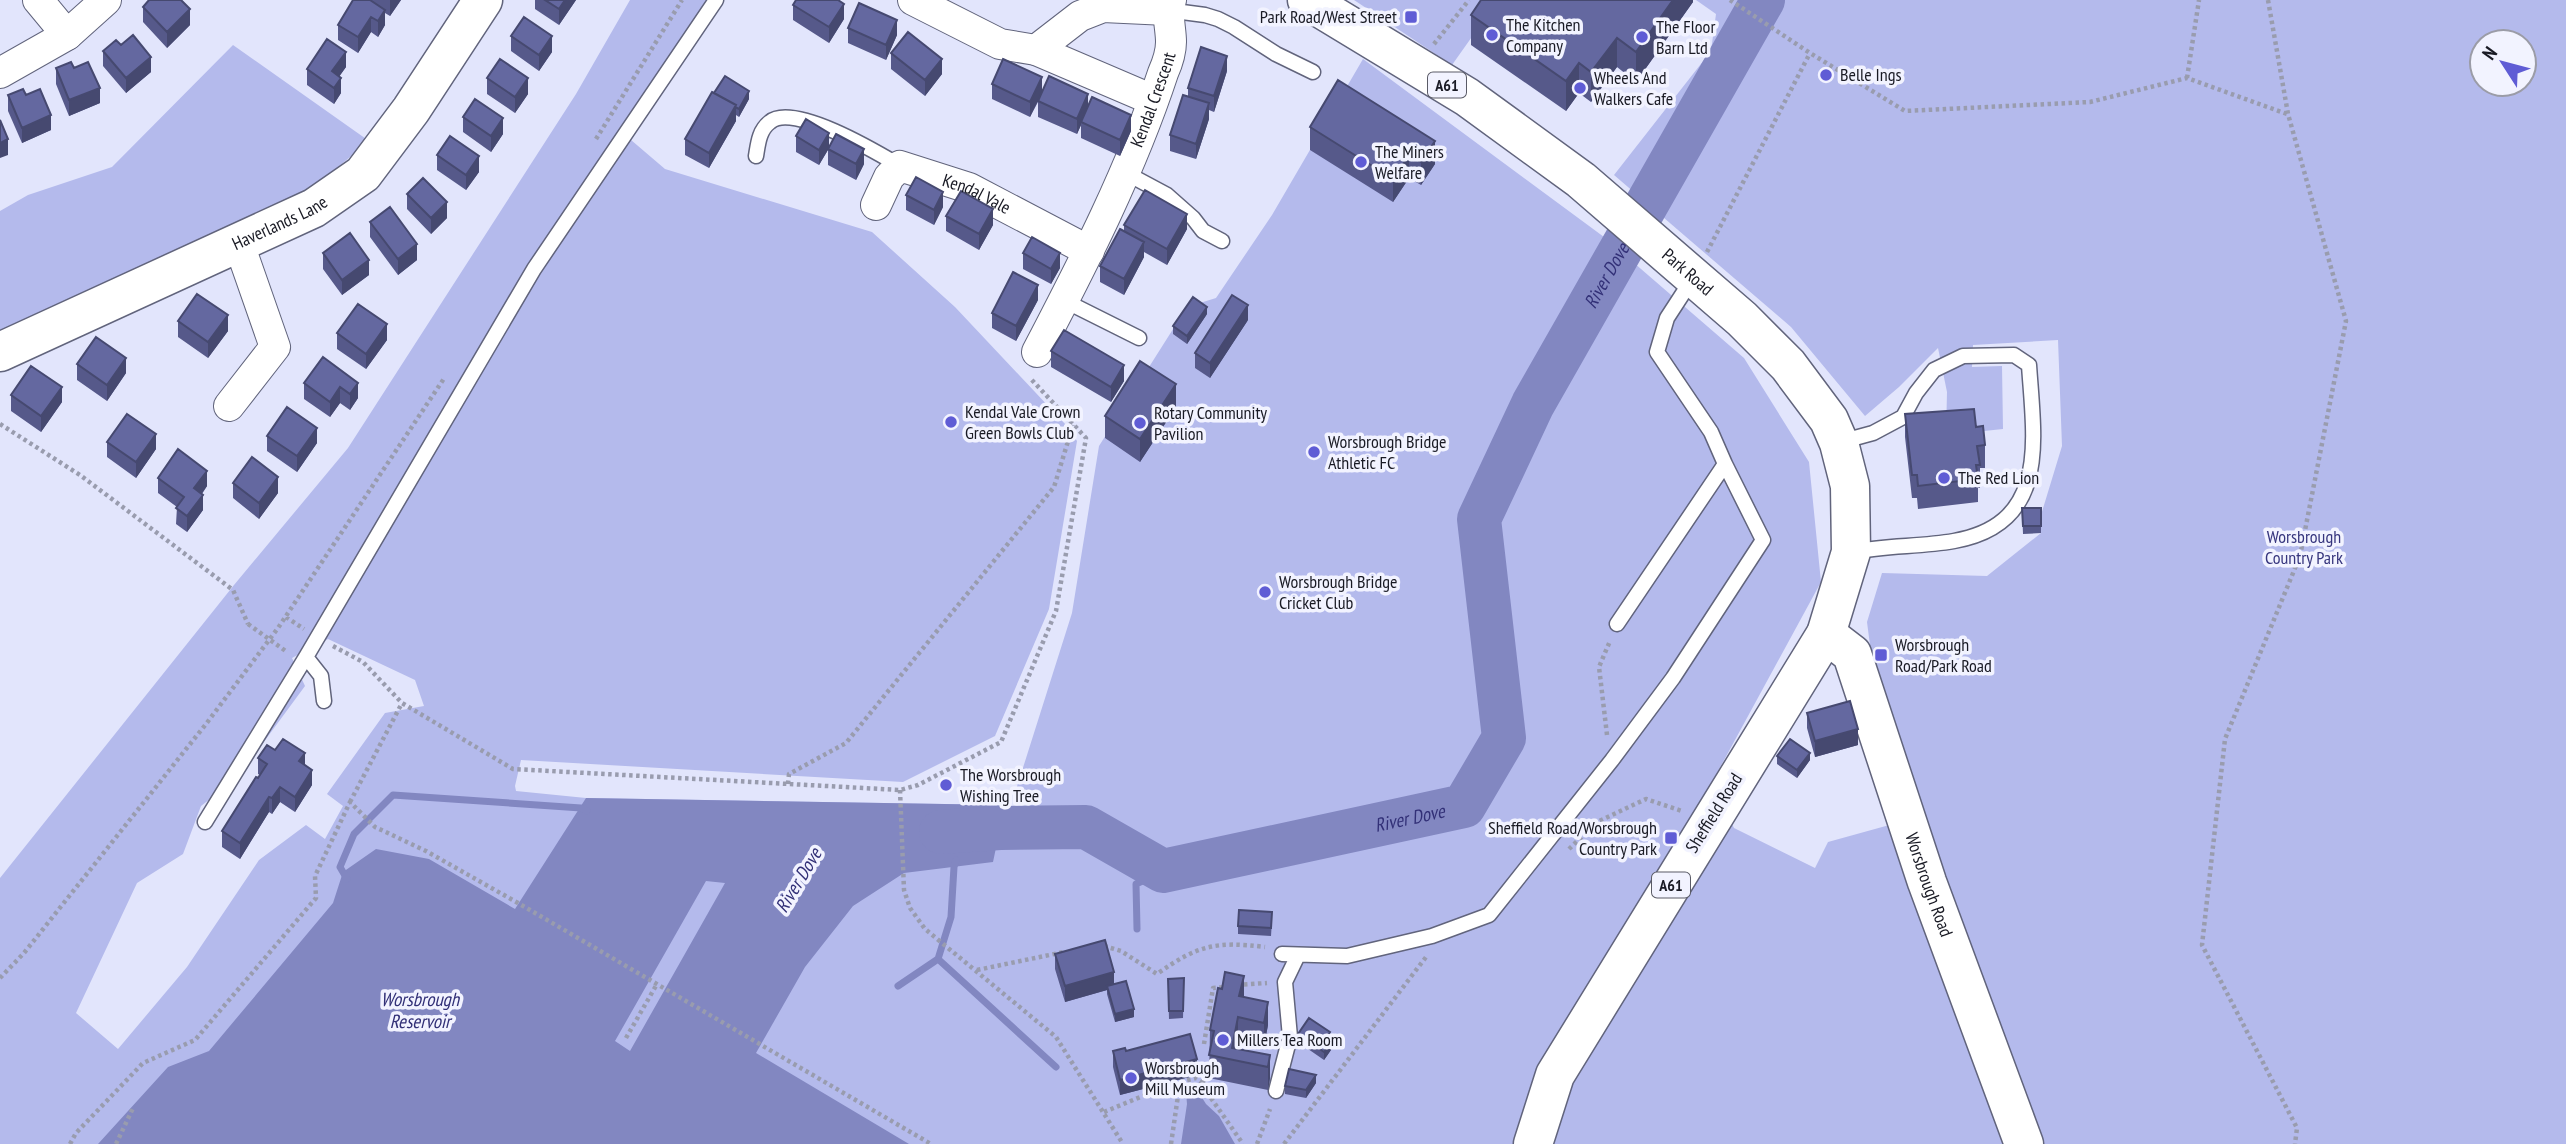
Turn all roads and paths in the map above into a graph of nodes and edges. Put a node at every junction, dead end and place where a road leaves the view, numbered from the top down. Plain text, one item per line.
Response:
1 (38, 0) edge
2 (106, 0) edge
3 (483, 0) edge
4 (682, 0) edge
5 (716, 0) edge
6 (913, 0) edge
7 (1307, 0) edge
8 (1469, 0) edge
9 (1730, 0) edge
10 (2199, 0) edge
11 (2268, 0) edge
12 (1169, 5) edge
13 (66, 35) junction
14 (1035, 50) junction
15 (1810, 53) junction
16 (1416, 66) junction
17 (1313, 72) dead end
18 (0, 73) edge
19 (2187, 78) junction
20 (1153, 100) junction
21 (2288, 114) junction
22 (595, 140) dead end
23 (756, 156) dead end
24 (900, 166) junction
25 (1121, 180) junction
26 (876, 205) dead end
27 (1222, 241) dead end
28 (239, 244) junction
29 (1089, 251) junction
30 (1693, 277) junction
31 (1063, 300) junction
32 (1139, 338) dead end
33 (0, 352) edge
34 (1037, 352) joint
35 (448, 373) dead end
36 (229, 405) dead end
37 (1073, 424) junction
38 (0, 425) edge
39 (1839, 443) junction
40 (1725, 464) junction
41 (1851, 552) junction
42 (286, 617) junction
43 (1617, 624) joint
44 (1826, 634) junction
45 (316, 637) junction
46 (287, 652) dead end
47 (306, 657) junction
48 (324, 701) dead end
49 (402, 703) junction
50 (1612, 760) junction
51 (788, 784) junction
52 (900, 790) junction
53 (350, 802) junction
54 (1709, 821) junction
55 (205, 822) dead end
56 (1560, 856) dead end
57 (1432, 936) junction
58 (1099, 944) edge
59 (1072, 950) edge
60 (1282, 954) joint
61 (1298, 955) junction
62 (977, 970) junction
63 (0, 978) edge
64 (1285, 982) junction
65 (657, 984) junction
66 (626, 1038) dead end
67 (1204, 1044) dead end
68 (1206, 1072) edge
69 (1203, 1083) junction
70 (1172, 1084) dead end
71 (1276, 1091) joint
72 (134, 1106) dead end
73 (1104, 1112) junction
74 (70, 1144) edge
75 (116, 1144) edge
76 (931, 1144) edge
77 (1123, 1144) edge
78 (1171, 1144) edge
79 (1243, 1144) edge
80 (1257, 1144) edge
81 (1284, 1144) edge
82 (1533, 1144) edge
83 (2024, 1144) edge
84 (2295, 1144) edge

1 - 13 street
2 - 13 street
3 - 28 main road, Haverlands Lane
4 - 22 path
5 - 45 lane
6 - 14 street
7 - 16 main road, Park Road / A61
8 - 16 path
9 - 15 path
10 - 19 path
11 - 21 path
12 - 14 street
12 - 17 lane
12 - 20 street, Kendal Crescent
13 - 18 street
14 - 20 street
15 - 19 path
15 - 30 path
16 - 30 main road, Park Road / A61
19 - 21 path
20 - 25 street, Kendal Crescent
21 - 84 path
23 - 24 lane
24 - 26 street
24 - 29 street, Kendal Vale
25 - 27 lane
25 - 29 street
28 - 33 main road, Haverlands Lane
28 - 36 street
29 - 31 street
30 - 39 main road, Park Road / A61
30 - 40 lane
31 - 32 lane
31 - 34 street
34 - 37 path
35 - 42 path
37 - 51 path
37 - 52 path
38 - 46 path, bridge
39 - 41 main road, Park Road / A61
39 - 41 lane
40 - 43 lane
40 - 50 lane
41 - 44 main road, Park Road / A61
42 - 45 path
42 - 63 path
43 - 50 path
44 - 54 main road, Sheffield Road / A61
44 - 83 main road, Worsbrough Road
45 - 47 lane
45 - 49 path
47 - 48 lane
47 - 55 lane
49 - 51 path
49 - 53 path
50 - 57 lane
51 - 52 path
52 - 62 path
53 - 65 path
53 - 74 path
54 - 56 path
54 - 82 main road, Sheffield Road / A61
57 - 61 lane
57 - 81 path
58 - 60 path
59 - 62 path
60 - 61 lane
61 - 64 lane
62 - 73 path
64 - 67 path
64 - 71 lane
65 - 66 path
65 - 76 path
68 - 69 path
69 - 78 path
69 - 79 path
70 - 73 path
71 - 80 path
72 - 75 path
73 - 77 path

